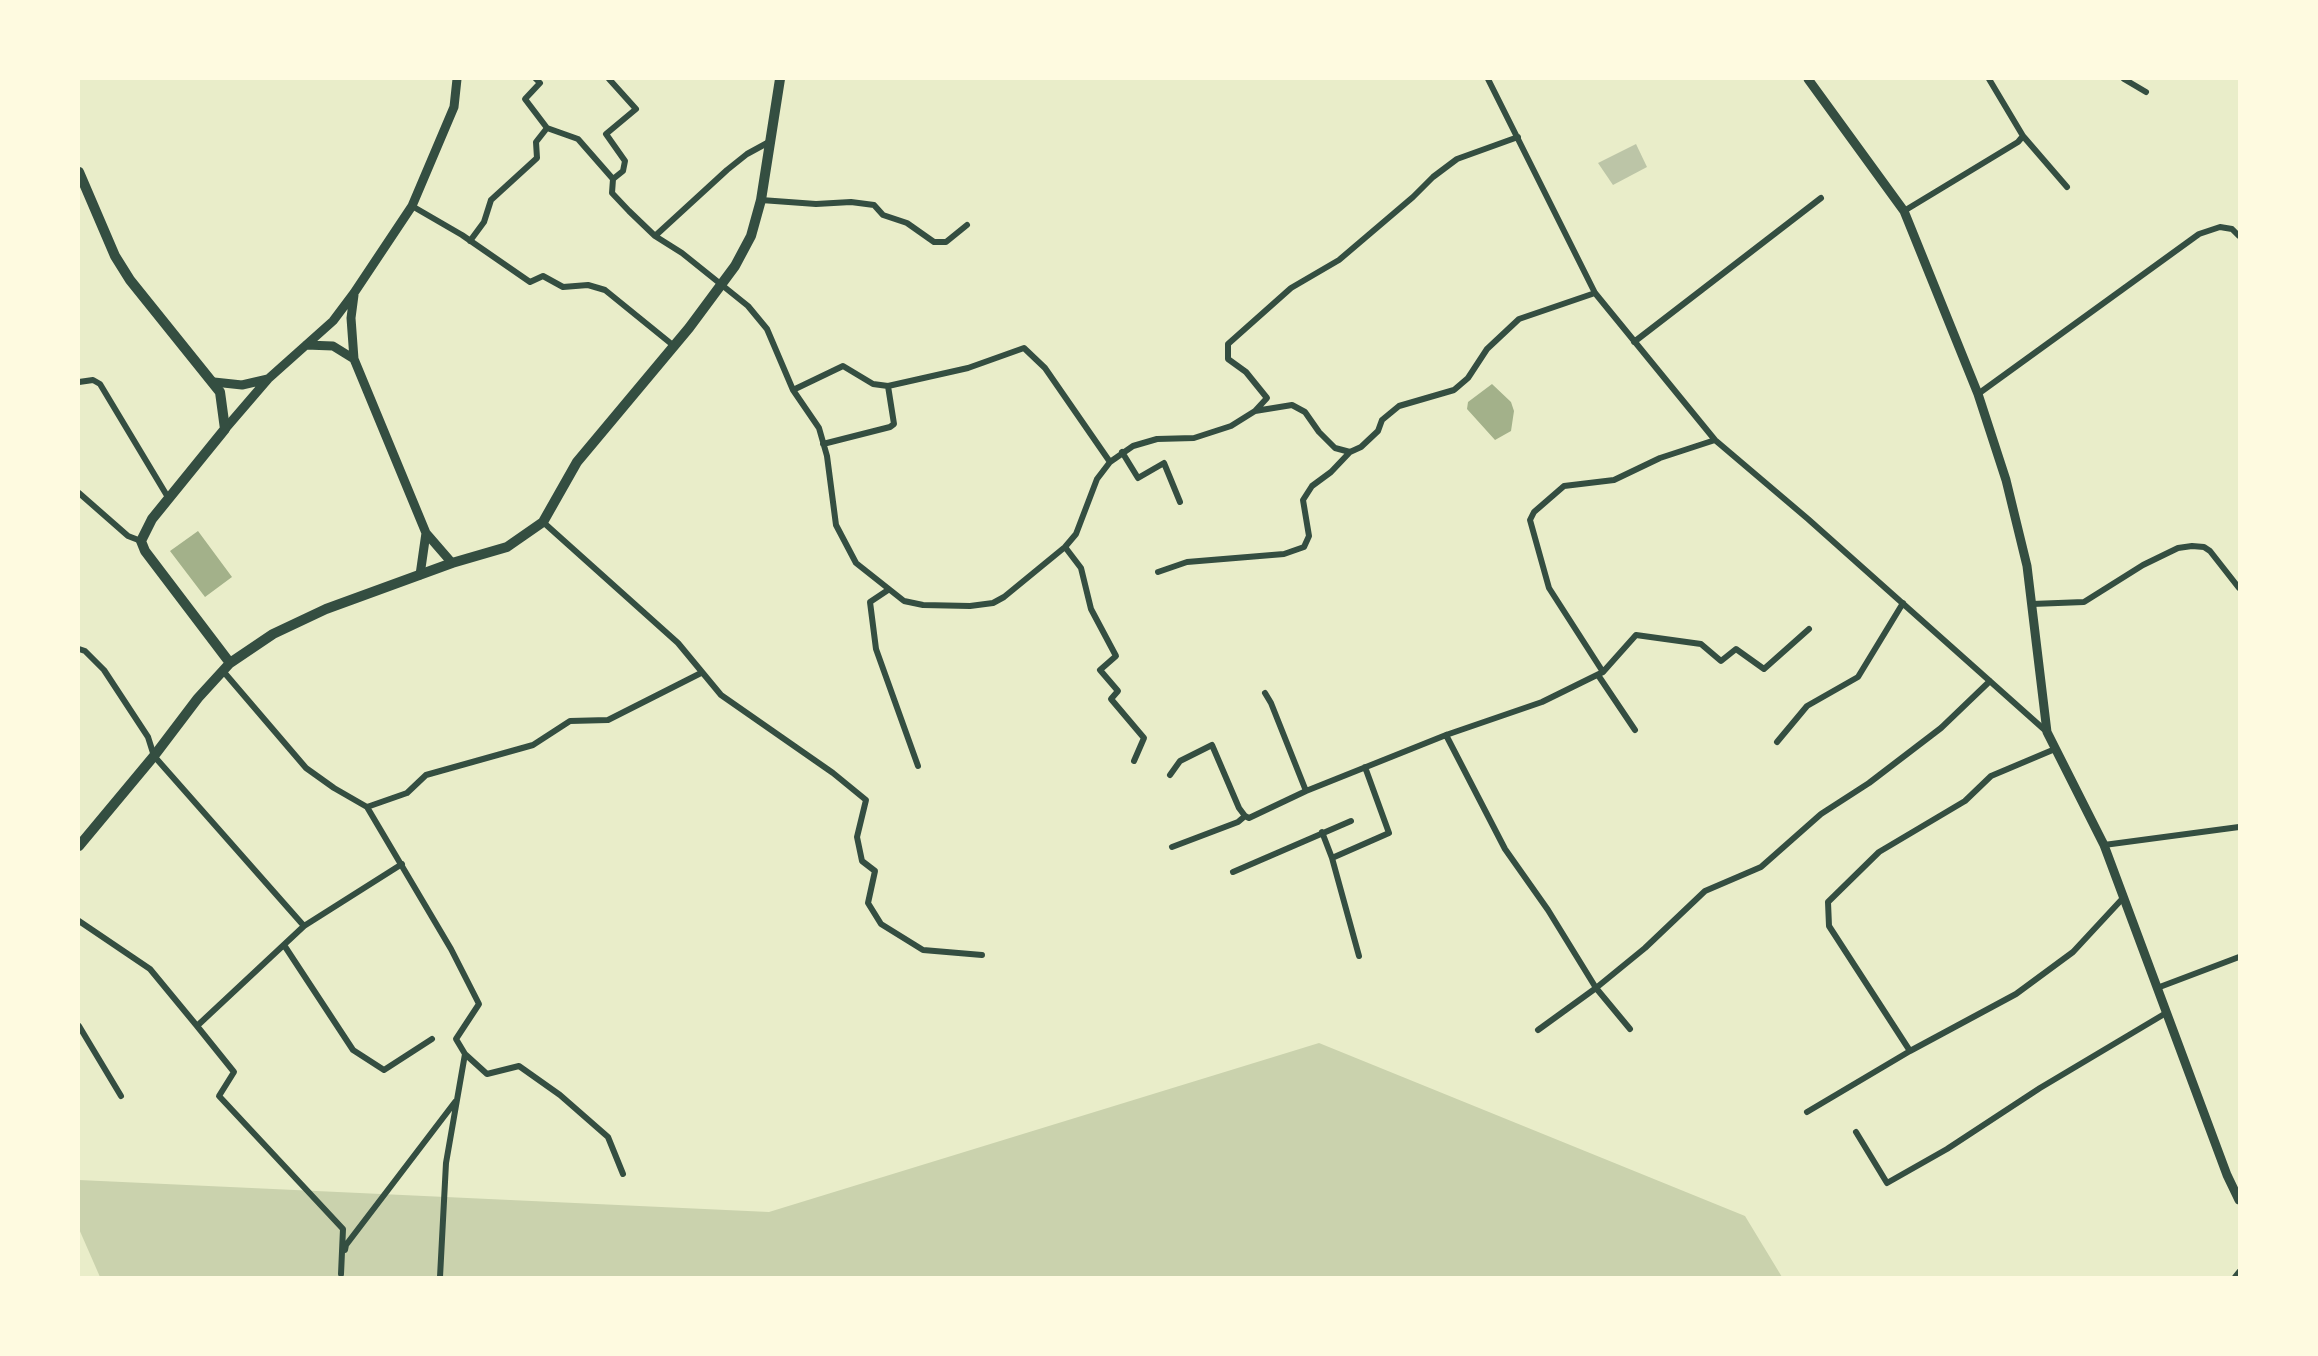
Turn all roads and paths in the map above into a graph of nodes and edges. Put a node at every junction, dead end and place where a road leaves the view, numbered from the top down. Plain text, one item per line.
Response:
1 (457, 79) edge
2 (536, 79) edge
3 (610, 79) edge
4 (780, 79) edge
5 (1489, 79) edge
6 (1808, 79) edge
7 (1989, 79) edge
8 (2124, 79) edge
9 (2146, 92) dead end
10 (547, 128) junction
11 (2022, 136) junction
12 (1518, 137) junction
13 (769, 142) junction
14 (79, 172) edge
15 (614, 179) junction
16 (2067, 187) dead end
17 (1821, 198) dead end
18 (761, 200) junction
19 (412, 206) junction
20 (1903, 211) junction
21 (967, 225) dead end
22 (655, 236) junction
23 (2239, 236) edge
24 (470, 241) junction
25 (721, 284) junction
26 (354, 293) junction
27 (1595, 293) junction
28 (1634, 342) junction
29 (306, 345) junction
30 (674, 346) junction
31 (354, 359) junction
32 (268, 379) junction
33 (79, 382) edge
34 (214, 382) junction
35 (888, 386) junction
36 (793, 390) junction
37 (1978, 394) junction
38 (1255, 411) junction
39 (225, 429) junction
40 (1715, 440) junction
41 (823, 444) junction
42 (1122, 452) junction
43 (1350, 452) junction
44 (1110, 462) junction
45 (79, 493) edge
46 (169, 499) junction
47 (1180, 502) dead end
48 (543, 522) junction
49 (426, 534) junction
50 (141, 541) junction
51 (1065, 547) junction
52 (452, 563) junction
53 (1158, 572) dead end
54 (420, 575) junction
55 (2239, 588) edge
56 (888, 590) junction
57 (1902, 603) junction
58 (2032, 604) junction
59 (1809, 629) dead end
60 (79, 649) edge
61 (227, 667) junction
62 (701, 673) junction
63 (1600, 674) junction
64 (1990, 681) junction
65 (1265, 693) dead end
66 (1635, 730) dead end
67 (2047, 732) junction
68 (1446, 735) junction
69 (1777, 742) dead end
70 (2056, 749) junction
71 (155, 756) junction
72 (1133, 761) dead end
73 (918, 766) dead end
74 (1365, 767) junction
75 (1170, 775) dead end
76 (1306, 791) junction
77 (367, 807) junction
78 (1245, 816) junction
79 (1351, 821) dead end
80 (2239, 827) edge
81 (1322, 832) junction
82 (80, 843) edge
83 (2104, 845) junction
84 (1172, 847) dead end
85 (1332, 858) junction
86 (402, 864) junction
87 (1233, 872) dead end
88 (2124, 897) junction
89 (79, 921) edge
90 (304, 926) junction
91 (284, 945) junction
92 (982, 955) dead end
93 (1359, 957) dead end
94 (2239, 957) edge
95 (2157, 988) junction
96 (1596, 989) junction
97 (2166, 1013) junction
98 (79, 1026) edge
99 (197, 1026) junction
100 (1630, 1029) dead end
101 (1538, 1030) dead end
102 (432, 1039) dead end
103 (1910, 1051) junction
104 (465, 1054) junction
105 (121, 1096) dead end
106 (457, 1100) junction
107 (1807, 1112) dead end
108 (1856, 1132) dead end
109 (623, 1174) dead end
110 (2239, 1200) edge
111 (2239, 1272) edge
112 (341, 1276) edge
113 (440, 1277) edge
114 (2235, 1277) edge

1 - 19 main road
2 - 10 street
3 - 15 street
4 - 13 main road
5 - 12 street
6 - 20 main road
7 - 11 street
8 - 9 street
10 - 15 street
10 - 24 street
11 - 16 street
11 - 20 street
12 - 27 street
12 - 38 street
13 - 18 main road
13 - 22 street
14 - 34 main road
15 - 22 street
17 - 28 street
18 - 21 street
18 - 25 main road
19 - 24 street
19 - 26 main road
20 - 37 main road
22 - 25 street
23 - 37 street
24 - 30 street
25 - 30 main road
25 - 36 street
26 - 29 main road
26 - 31 main road
27 - 28 street
27 - 43 street
28 - 40 street
29 - 31 main road
29 - 32 main road
30 - 48 main road
31 - 49 main road
32 - 34 main road
32 - 39 main road
33 - 46 street
34 - 39 main road
35 - 36 street
35 - 41 street
35 - 44 street
36 - 41 street
37 - 58 main road
38 - 42 street
38 - 43 street
39 - 46 main road
40 - 57 street
40 - 63 street
41 - 56 street
42 - 44 street
42 - 47 street
43 - 53 street
44 - 51 street
45 - 50 street
46 - 50 main road
48 - 52 main road
48 - 62 street
49 - 52 main road
49 - 54 main road
50 - 61 main road
51 - 56 street
51 - 72 street
52 - 54 main road
54 - 61 main road
55 - 58 street
56 - 73 street
57 - 64 street
57 - 69 street
58 - 67 main road
59 - 63 street
60 - 71 street
61 - 71 main road
61 - 77 street
62 - 77 street
62 - 92 street
63 - 66 street
63 - 68 street
64 - 67 street
64 - 96 street
65 - 76 street
67 - 70 main road
68 - 74 street
68 - 96 street
70 - 83 main road
70 - 103 street
71 - 82 main road
71 - 90 street
74 - 76 street
74 - 85 street
75 - 78 street
76 - 78 street
77 - 86 street
78 - 84 street
79 - 81 street
80 - 83 street
81 - 85 street
81 - 87 street
83 - 88 main road
85 - 93 street
86 - 90 street
86 - 104 street
88 - 95 main road
88 - 103 street
89 - 99 street
90 - 91 street
91 - 99 street
91 - 102 street
94 - 95 street
95 - 97 main road
96 - 100 street
96 - 101 street
97 - 108 street
97 - 110 main road
98 - 105 street
99 - 112 street
103 - 107 street
104 - 106 street
104 - 109 street
106 - 112 street
106 - 113 street
111 - 114 street

